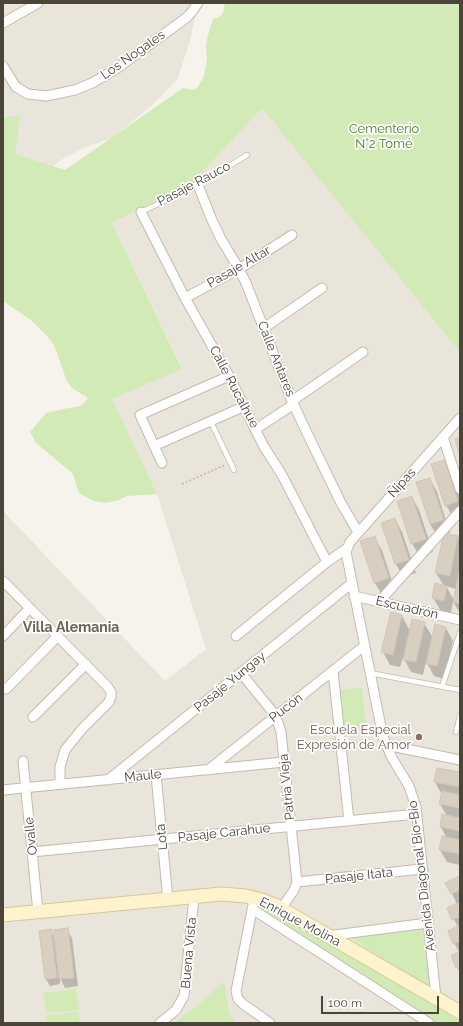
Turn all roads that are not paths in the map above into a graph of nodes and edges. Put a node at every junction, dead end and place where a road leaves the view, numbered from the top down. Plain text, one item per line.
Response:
1 (38, 3) edge
2 (198, 3) edge
3 (3, 23) edge
4 (3, 66) edge
5 (247, 155) dead end
6 (198, 185) junction
7 (141, 212) joint
8 (292, 235) dead end
9 (239, 269) junction
10 (322, 288) dead end
11 (185, 298) junction
12 (264, 328) junction
13 (363, 352) dead end
14 (229, 376) junction
15 (293, 402) junction
16 (245, 406) junction
17 (460, 418) edge
18 (211, 422) junction
19 (256, 429) junction
20 (443, 437) junction
21 (154, 446) junction
22 (162, 463) dead end
23 (234, 470) dead end
24 (460, 489) edge
25 (460, 511) edge
26 (358, 532) junction
27 (346, 548) junction
28 (327, 562) junction
29 (3, 581) edge
30 (352, 583) junction
31 (354, 596) junction
32 (379, 602) junction
33 (30, 608) junction
34 (460, 620) edge
35 (460, 633) edge
36 (3, 636) edge
37 (58, 636) junction
38 (236, 636) dead end
39 (364, 646) junction
40 (86, 664) junction
41 (333, 671) junction
42 (370, 672) junction
43 (241, 673) junction
44 (442, 687) junction
45 (6, 689) dead end
46 (460, 690) edge
47 (276, 716) junction
48 (460, 716) edge
49 (33, 717) dead end
50 (458, 729) edge
51 (386, 745) junction
52 (460, 760) edge
53 (23, 761) dead end
54 (284, 762) junction
55 (208, 770) junction
56 (156, 775) junction
57 (108, 780) junction
58 (60, 784) junction
59 (26, 788) junction
60 (3, 790) edge
61 (416, 814) junction
62 (349, 821) junction
63 (291, 826) junction
64 (162, 839) junction
65 (32, 852) junction
66 (422, 869) junction
67 (297, 882) junction
68 (194, 897) junction
69 (168, 900) junction
70 (253, 903) junction
71 (281, 909) junction
72 (38, 912) junction
73 (3, 915) edge
74 (428, 923) junction
75 (327, 936) junction
76 (436, 998) junction
77 (460, 1012) edge
78 (160, 1023) edge
79 (270, 1023) edge
80 (429, 1023) edge

1 - 3 street
2 - 4 street, Los Nogales
5 - 6 lane, Pasaje Rauco
6 - 7 lane, Pasaje Rauco
6 - 9 street, Calle Antares
7 - 11 street, Calle Rucalhue
8 - 9 street, Pasaje Altar
9 - 11 street, Pasaje Altar
9 - 12 street, Calle Antares
10 - 12 street
11 - 14 street, Calle Rucalhue
12 - 15 street, Calle Antares
13 - 15 street
14 - 16 street, Calle Rucalhue
14 - 21 street
15 - 19 street
15 - 26 street, Calle Antares
16 - 18 street
16 - 19 street, Calle Rucalhue
17 - 20 street, Ñipas
18 - 21 street
18 - 23 lane
19 - 28 street, Calle Rucalhue
20 - 24 street
20 - 26 street, Ñipas
21 - 22 street
25 - 32 street
26 - 27 street, Ñipas
27 - 28 street, Ñipas
27 - 30 street, Avenida Diagonal Bío-Bío
28 - 38 street, Ñipas
29 - 33 street
30 - 31 street, Avenida Diagonal Bío-Bío
30 - 43 street, Pasaje Yungay
31 - 32 street, Escuadrón
31 - 39 street, Avenida Diagonal Bío-Bío
32 - 34 street, Escuadrón
33 - 36 street
33 - 37 street
35 - 44 lane
37 - 40 street
37 - 45 street
39 - 41 street, Pucón
39 - 42 street, Avenida Diagonal Bío-Bío
40 - 49 street
40 - 58 street
41 - 47 street, Pucón
41 - 62 street
42 - 44 lane
42 - 51 street, Avenida Diagonal Bío-Bío
43 - 47 street, Patria Vieja
43 - 57 street, Pasaje Yungay
44 - 46 lane
47 - 54 street, Patria Vieja
47 - 55 street, Pucón
48 - 50 lane
51 - 52 street
51 - 61 street, Avenida Diagonal Bío-Bío
53 - 59 street, Ovalle
54 - 55 street, Maule
54 - 63 street, Patria Vieja
55 - 56 street, Maule
56 - 57 street, Maule
56 - 64 street, Lota
57 - 58 street, Maule
58 - 59 street, Maule
59 - 60 street, Maule
59 - 65 street, Ovalle
61 - 62 street, Pasaje Carahue
61 - 66 street, Avenida Diagonal Bío-Bío
62 - 63 street, Pasaje Carahue
63 - 64 street, Pasaje Carahue
63 - 67 street, Patria Vieja
64 - 65 street, Pasaje Carahue
64 - 69 street, Lota
65 - 72 street, Ovalle
66 - 67 street, Pasaje Itata
66 - 74 street, Avenida Diagonal Bío-Bío
67 - 71 street
68 - 69 main road, Enrique Molina
68 - 70 main road, Enrique Molina
68 - 78 street, Buena Vista
69 - 72 main road, Enrique Molina
70 - 71 main road, Enrique Molina
70 - 79 street
70 - 80 street, Enrique Molina
71 - 75 main road, Enrique Molina
72 - 73 main road, Enrique Molina
74 - 75 street
74 - 76 street, Avenida Diagonal Bío-Bío
75 - 76 main road, Enrique Molina
76 - 77 main road, Enrique Molina

